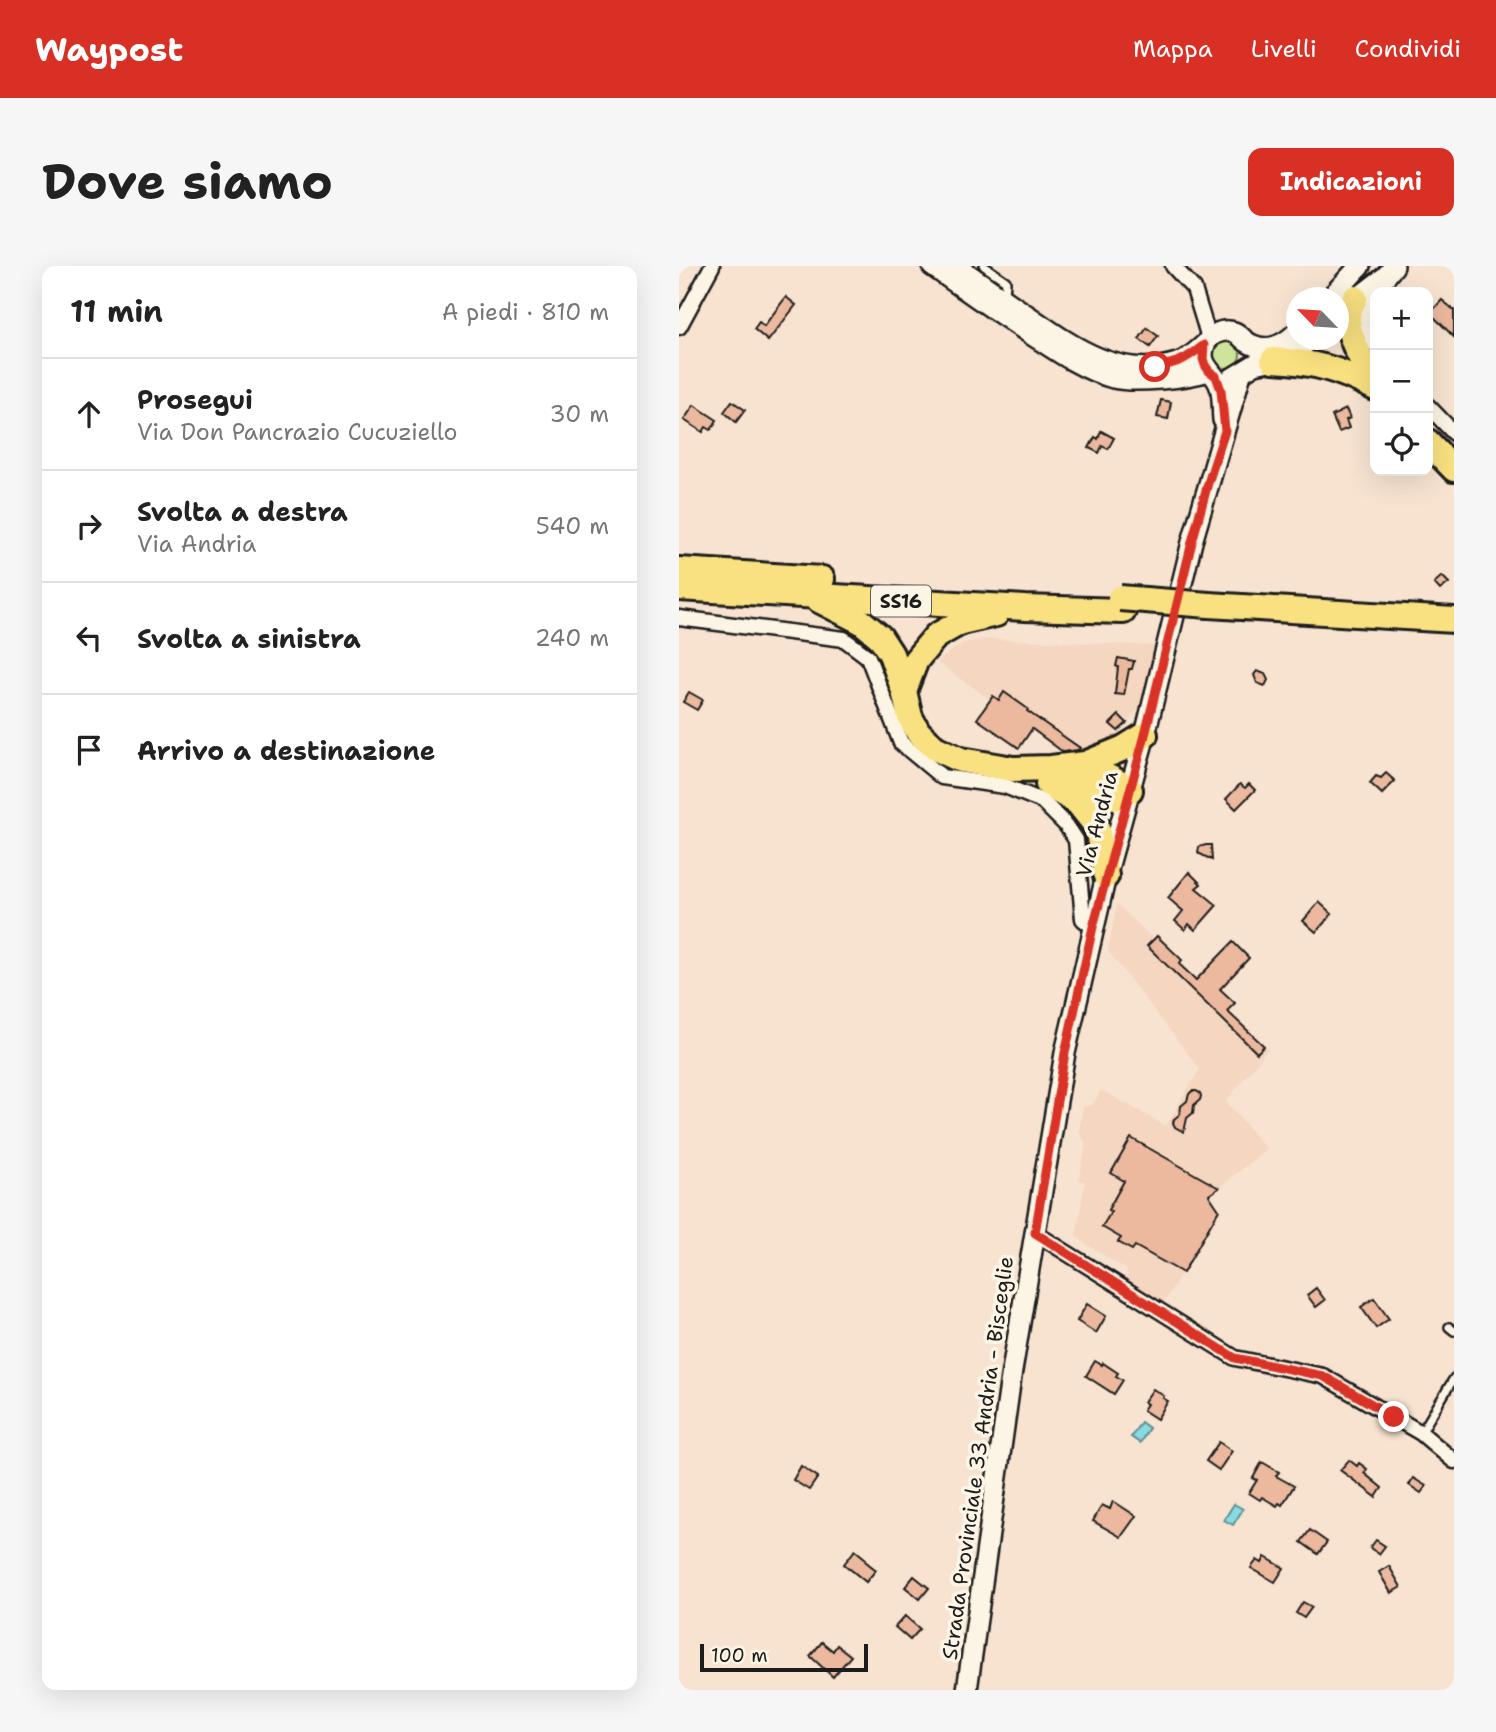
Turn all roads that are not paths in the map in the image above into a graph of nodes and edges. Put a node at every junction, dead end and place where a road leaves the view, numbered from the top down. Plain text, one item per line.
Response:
1 (712, 266) edge
2 (932, 266) edge
3 (957, 266) edge
4 (1173, 266) edge
5 (1360, 266) edge
6 (1394, 266) edge
7 (989, 268) edge
8 (1340, 287) edge
9 (1355, 299) edge
10 (1005, 300) junction
11 (679, 327) edge
12 (1370, 333) edge
13 (1207, 342) junction
14 (1247, 342) junction
15 (1286, 342) edge
16 (1297, 350) edge
17 (1273, 360) junction
18 (1244, 371) junction
19 (1212, 373) junction
20 (1370, 376) edge
21 (1370, 384) edge
22 (1433, 411) edge
23 (1225, 431) junction
24 (1454, 433) edge
25 (1433, 447) edge
26 (1454, 470) edge
27 (679, 570) edge
28 (679, 587) edge
29 (809, 595) junction
30 (1121, 604) junction
31 (1025, 608) junction
32 (1211, 611) junction
33 (1454, 611) edge
34 (1376, 615) junction
35 (679, 618) edge
36 (1454, 620) edge
37 (1454, 632) edge
38 (904, 691) junction
39 (1145, 735) junction
40 (1049, 776) junction
41 (1130, 790) junction
42 (1106, 876) junction
43 (1093, 927) junction
44 (1035, 1233) junction
45 (1454, 1378) edge
46 (1421, 1433) junction
47 (1454, 1461) edge
48 (967, 1690) edge

1 - 11 street
2 - 19 main road
3 - 10 main road
4 - 13 street
5 - 8 main road
6 - 9 main road
7 - 10 lane
9 - 12 street
9 - 20 highway
10 - 13 main road
13 - 14 main road
13 - 19 main road, Via Andria
14 - 15 main road
14 - 18 main road, Via Andria
16 - 17 main road
17 - 18 main road
17 - 21 highway
18 - 19 main road
18 - 23 main road, Via Andria
19 - 23 main road, Via Andria
22 - 24 street
23 - 39 main road, Via Andria
25 - 26 highway
27 - 30 highway, SS16
28 - 29 highway, SS16
29 - 31 highway, SS16
29 - 38 highway, SS16
30 - 31 highway, SS16
30 - 32 highway, SS16
31 - 38 highway, SS16
32 - 34 highway, SS16
32 - 37 highway, SS16
33 - 34 highway, SS16
34 - 36 highway, SS16
35 - 43 street
38 - 40 highway, SS16
39 - 40 highway, SS16
39 - 41 main road, Via Andria
40 - 41 highway, SS16
40 - 42 highway
41 - 42 main road, Via Andria
42 - 43 main road, Via Andria
43 - 44 main road, Via Andria
44 - 46 street
44 - 48 main road, Strada Provinciale 33 Andria - Bisceglie
45 - 46 lane
46 - 47 street

